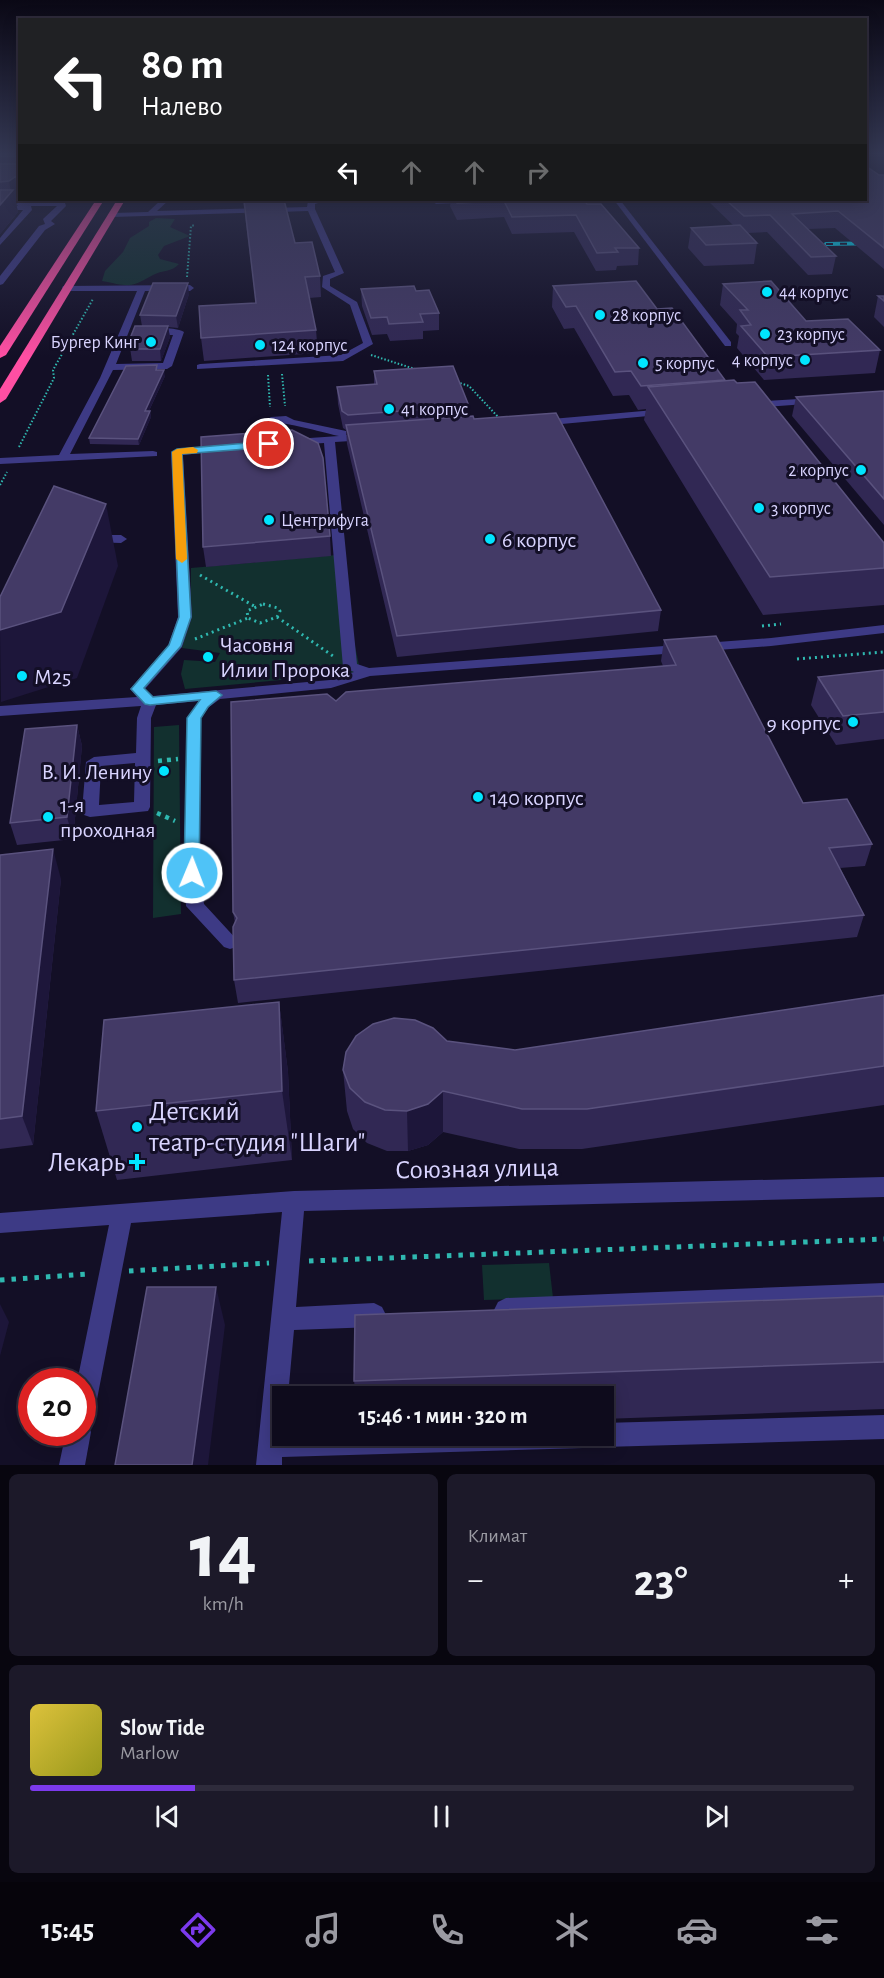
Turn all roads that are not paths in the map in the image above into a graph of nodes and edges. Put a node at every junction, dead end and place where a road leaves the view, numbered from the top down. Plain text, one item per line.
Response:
1 (19, 220) edge
2 (46, 220) edge
3 (87, 220) edge
4 (109, 220) edge
5 (316, 220) edge
6 (633, 220) edge
7 (0, 243) edge
8 (0, 282) edge
9 (66, 288) junction
10 (142, 288) junction
11 (190, 288) edge
12 (124, 332) junction
13 (728, 344) dead end
14 (0, 355) edge
15 (109, 367) junction
16 (200, 367) dead end
17 (0, 399) edge
18 (826, 400) edge
19 (743, 406) edge
20 (684, 411) edge
21 (506, 425) edge
22 (329, 440) junction
23 (235, 447) edge
24 (153, 454) dead end
25 (62, 459) junction
26 (0, 461) edge
27 (121, 539) dead end
28 (79, 540) edge
29 (884, 629) edge
30 (369, 672) junction
31 (216, 695) junction
32 (150, 701) junction
33 (0, 712) edge
34 (143, 760) junction
35 (230, 942) dead end
36 (884, 1187) edge
37 (294, 1201) junction
38 (122, 1214) junction
39 (0, 1223) edge
40 (884, 1294) edge
41 (484, 1310) edge
42 (401, 1314) edge
43 (283, 1319) junction
44 (92, 1368) edge
45 (884, 1427) edge
46 (614, 1435) edge
47 (76, 1446) edge
48 (419, 1446) edge
49 (270, 1455) edge
50 (72, 1465) edge

1 - 7 street
2 - 8 street
3 - 14 highway
4 - 9 highway
5 - 16 street
6 - 13 street
9 - 10 street
9 - 17 highway
10 - 11 street
10 - 12 street
12 - 15 street
12 - 15 street
15 - 25 street
18 - 19 street
20 - 21 street
22 - 22 street
22 - 30 street
23 - 32 street
24 - 25 street
25 - 26 street
27 - 28 street
29 - 30 street
30 - 31 street
31 - 32 street
31 - 35 street
32 - 33 street
32 - 34 street
34 - 34 street
36 - 37 street, Союзная улица
37 - 38 street, Союзная улица
37 - 43 street
38 - 39 street, Союзная улица
38 - 44 street
40 - 41 street
42 - 43 street
43 - 49 street
45 - 46 street
47 - 50 street
48 - 49 street

